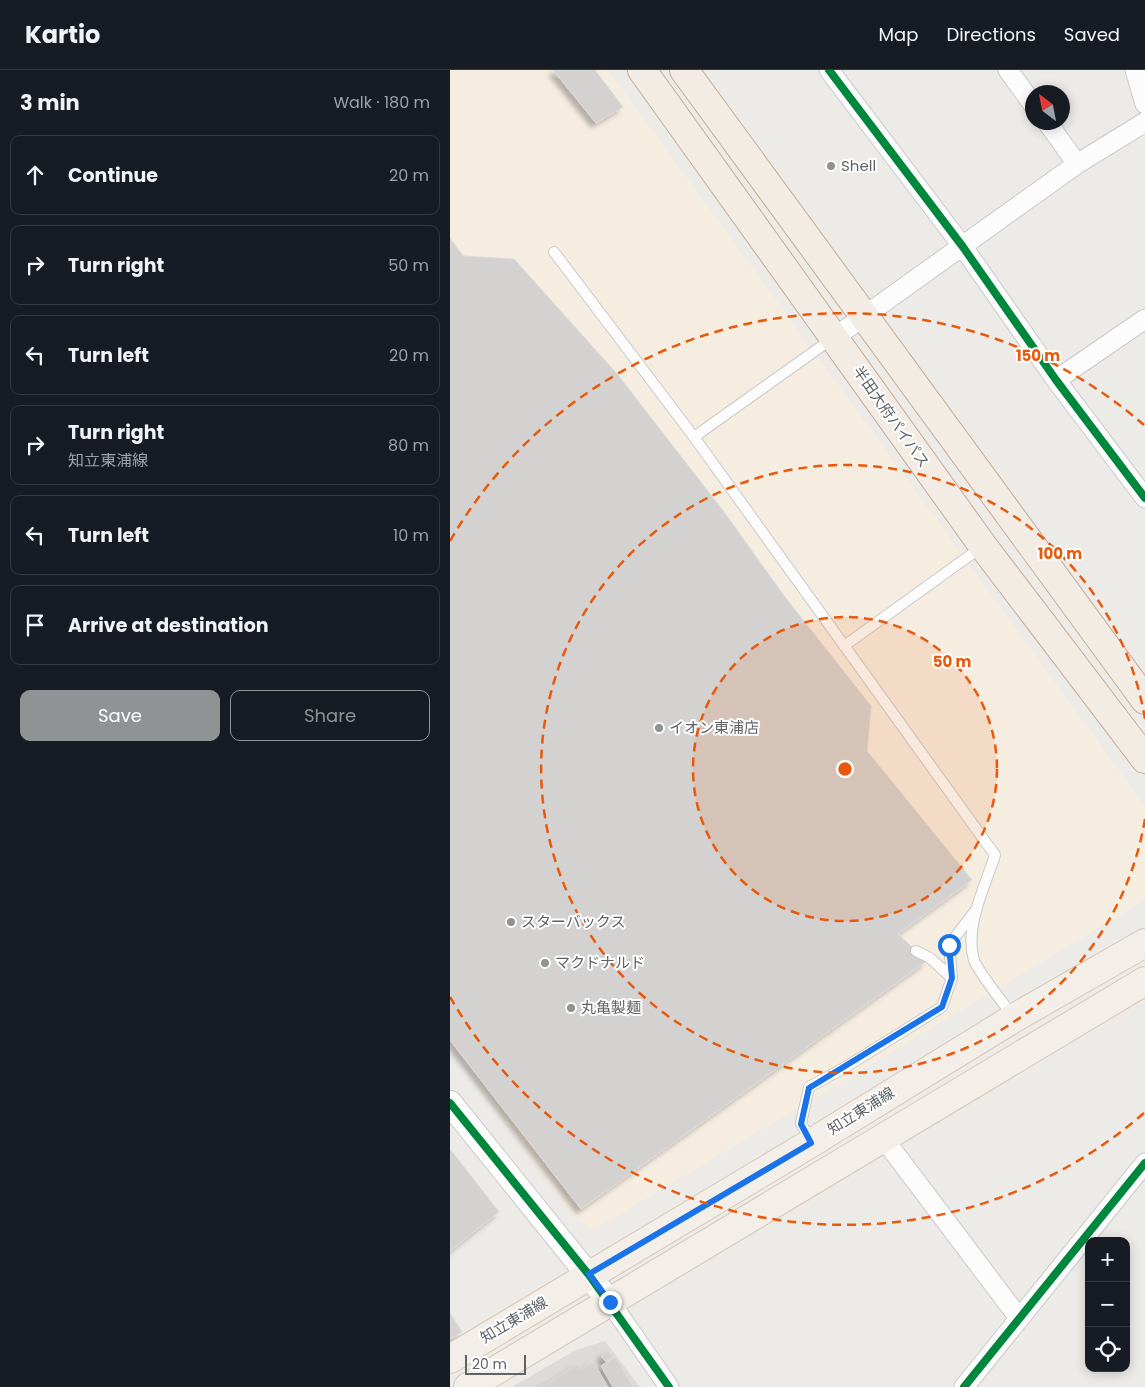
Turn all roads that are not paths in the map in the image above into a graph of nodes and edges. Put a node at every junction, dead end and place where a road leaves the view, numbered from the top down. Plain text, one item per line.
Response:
1 (642, 70) edge
2 (684, 70) edge
3 (829, 70) edge
4 (1008, 70) edge
5 (1135, 70) edge
6 (1025, 93) edge
7 (1145, 104) edge
8 (1145, 122) edge
9 (1053, 130) edge
10 (1078, 164) junction
11 (963, 246) junction
12 (554, 252) dead end
13 (864, 316) junction
14 (1145, 319) edge
15 (835, 337) junction
16 (1056, 380) junction
17 (694, 437) junction
18 (1145, 498) edge
19 (983, 546) junction
20 (844, 646) junction
21 (1145, 700) edge
22 (1145, 759) edge
23 (978, 907) junction
24 (1145, 943) edge
25 (916, 951) dead end
26 (952, 978) junction
27 (1145, 981) edge
28 (1014, 1018) junction
29 (450, 1103) edge
30 (884, 1139) junction
31 (811, 1143) junction
32 (1145, 1162) edge
33 (589, 1274) junction
34 (610, 1302) junction
35 (1019, 1318) junction
36 (450, 1359) edge
37 (468, 1387) edge
38 (669, 1387) edge
39 (964, 1387) edge

1 - 15 highway, 半田大府パイパス
2 - 13 highway
3 - 11 street
4 - 6 street
5 - 7 street
8 - 10 street
9 - 10 street
10 - 11 street
11 - 13 street
11 - 16 street
12 - 17 lane
13 - 15 street
13 - 21 highway
14 - 16 street
15 - 17 lane
15 - 19 highway, 半田大府パイパス
16 - 18 street
17 - 20 lane
19 - 20 lane
19 - 22 highway, 半田大府パイパス
20 - 23 lane
23 - 26 lane
23 - 28 lane
24 - 28 main road, 知立東浦線
25 - 26 lane
26 - 31 lane
27 - 30 main road
28 - 31 main road, 知立東浦線
29 - 33 street
30 - 34 main road
30 - 35 street
31 - 33 main road, 知立東浦線
32 - 35 street
33 - 34 street
33 - 36 main road, 知立東浦線
34 - 37 main road
34 - 38 street
35 - 39 street

